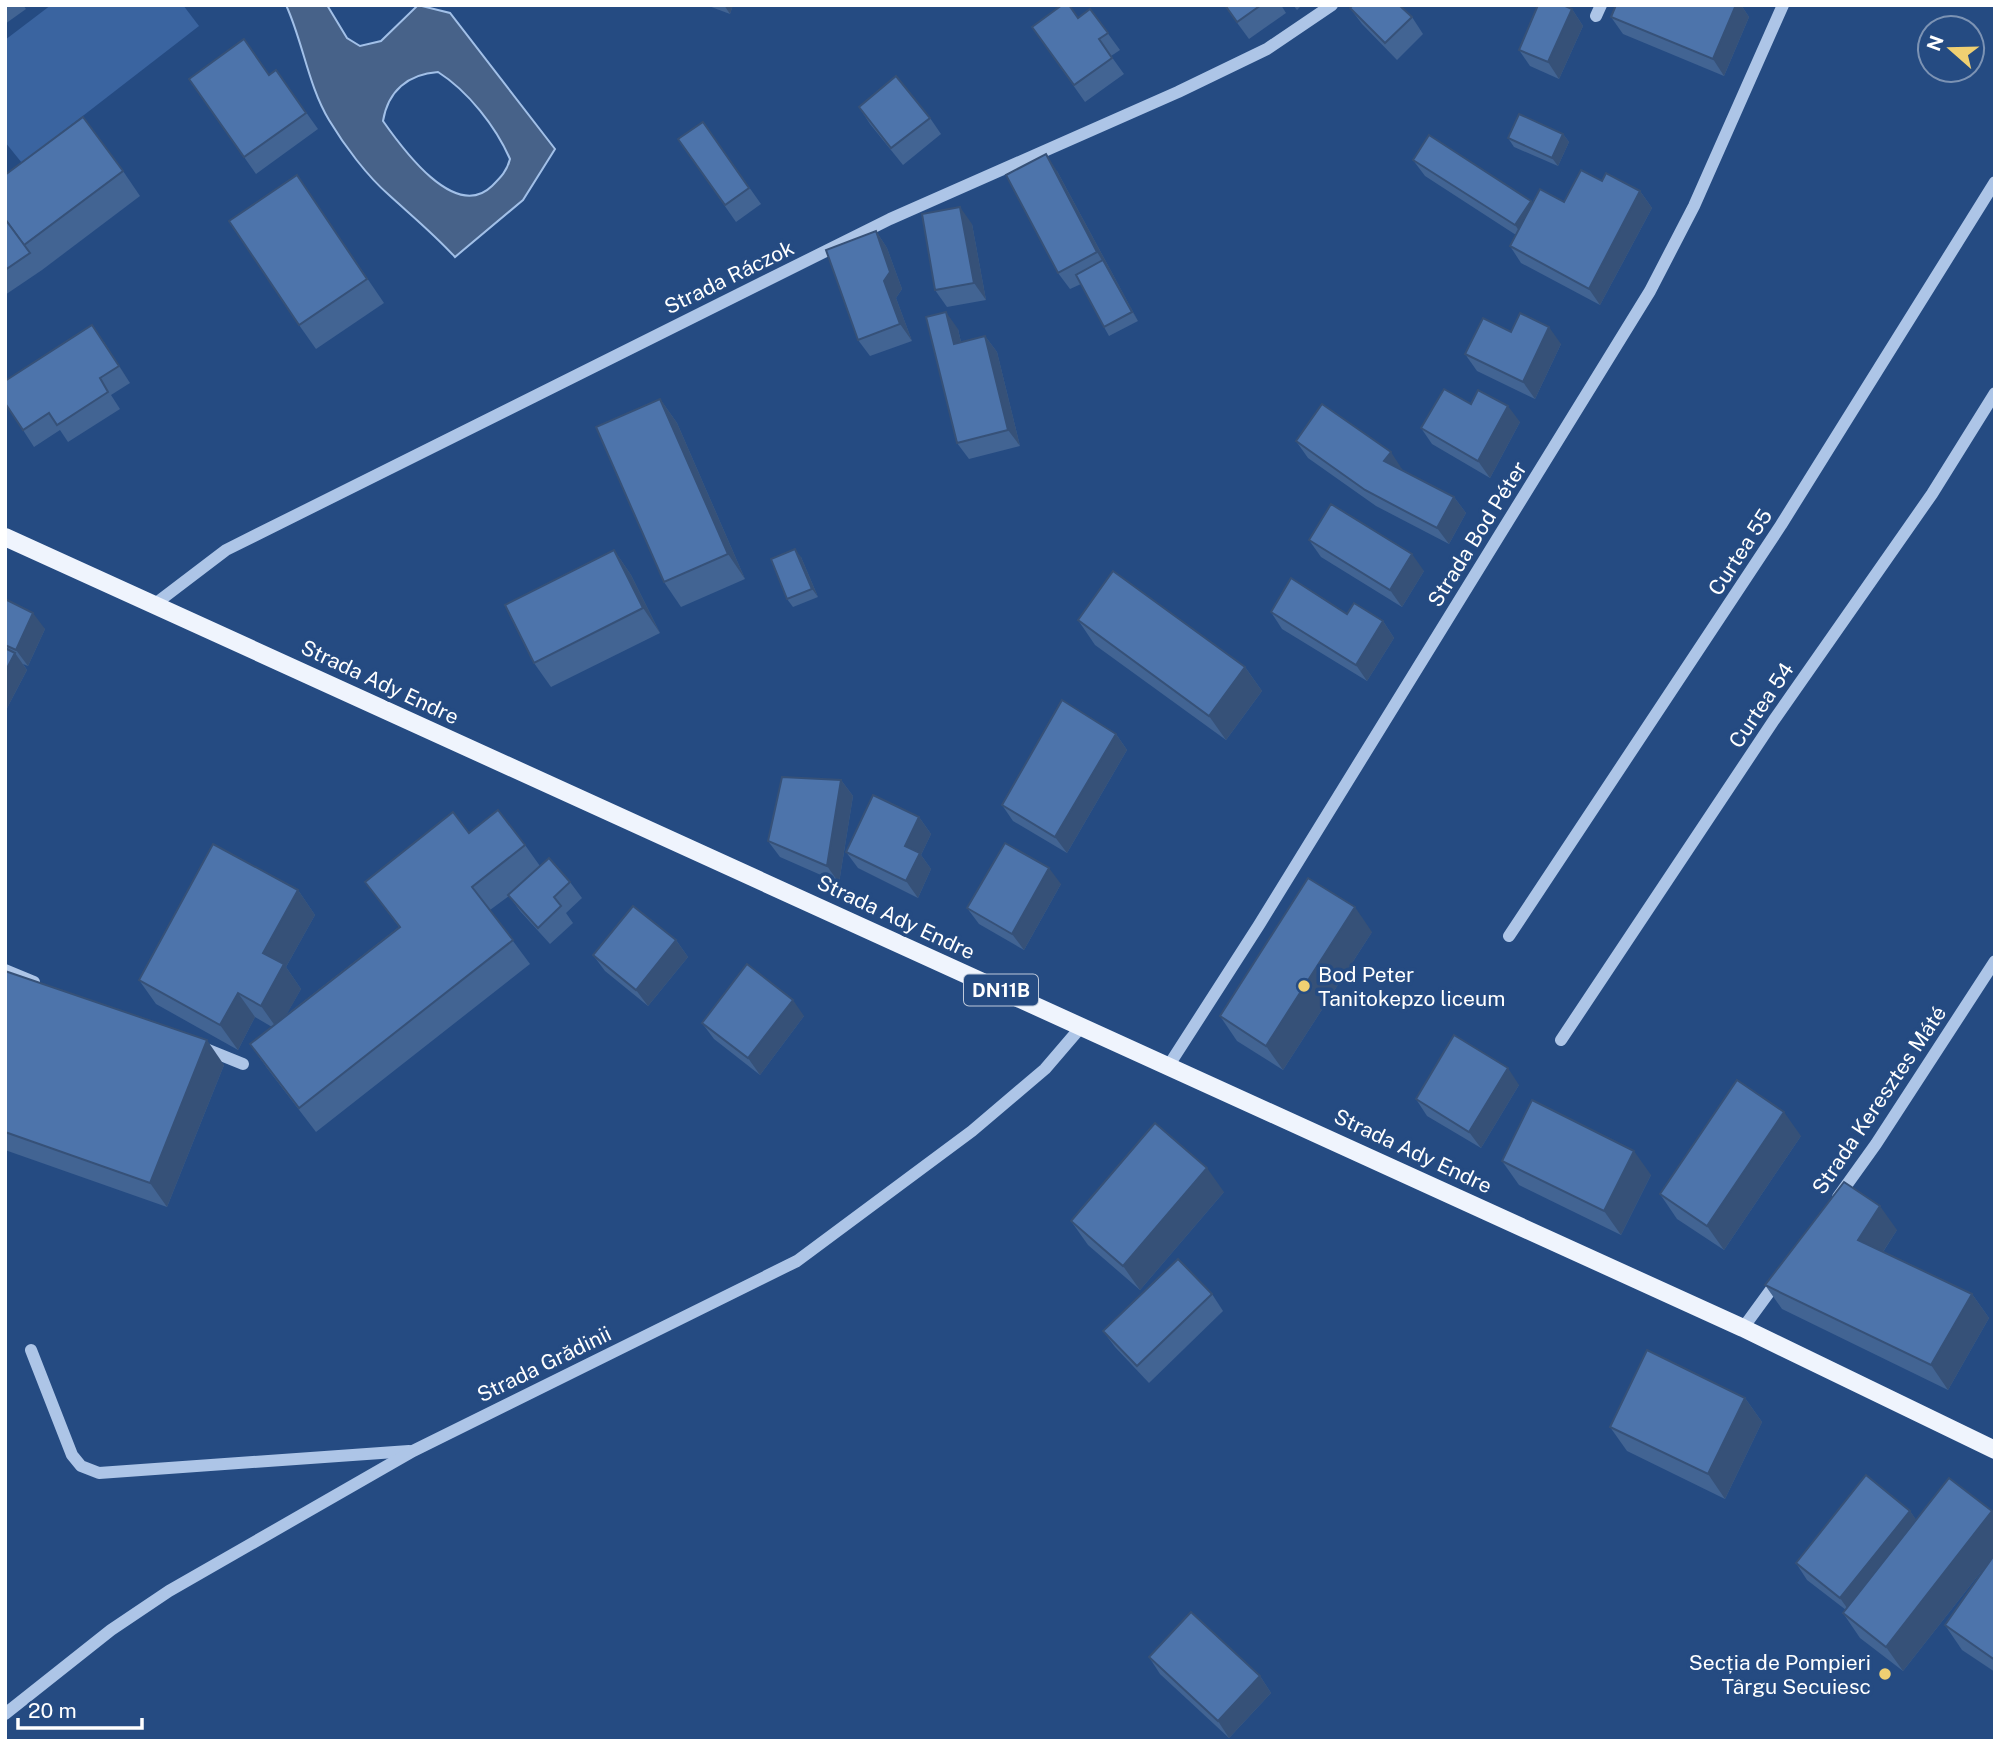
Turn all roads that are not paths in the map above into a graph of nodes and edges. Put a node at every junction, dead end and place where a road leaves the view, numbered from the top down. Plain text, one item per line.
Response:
1 (1332, 5) edge
2 (1783, 5) edge
3 (1995, 182) edge
4 (1995, 393) edge
5 (5, 537) edge
6 (155, 604) junction
7 (1509, 936) dead end
8 (1995, 961) edge
9 (5, 970) edge
10 (43, 985) edge
11 (1081, 1027) junction
12 (1561, 1040) dead end
13 (193, 1044) edge
14 (243, 1063) dead end
15 (1169, 1065) junction
16 (1829, 1209) edge
17 (1783, 1274) edge
18 (1743, 1328) junction
19 (31, 1350) dead end
20 (1995, 1450) edge
21 (413, 1451) junction
22 (5, 1714) edge

1 - 6 street, Strada Ráczok
2 - 15 street, Strada Bod Péter
3 - 7 street, Curtea 55
4 - 12 street, Curtea 54
5 - 6 main road, Strada Ady Endre / DN11B
6 - 11 main road, Strada Ady Endre / DN11B
8 - 16 street, Strada Keresztes Máté
9 - 10 street
11 - 15 main road, Strada Ady Endre / DN11B
11 - 21 street, Strada Grădinii
13 - 14 street
15 - 18 main road, Strada Ady Endre / DN11B
17 - 18 street
18 - 20 main road, Strada Ady Endre / DN11B
19 - 21 street
21 - 22 street, Strada Grădinii

